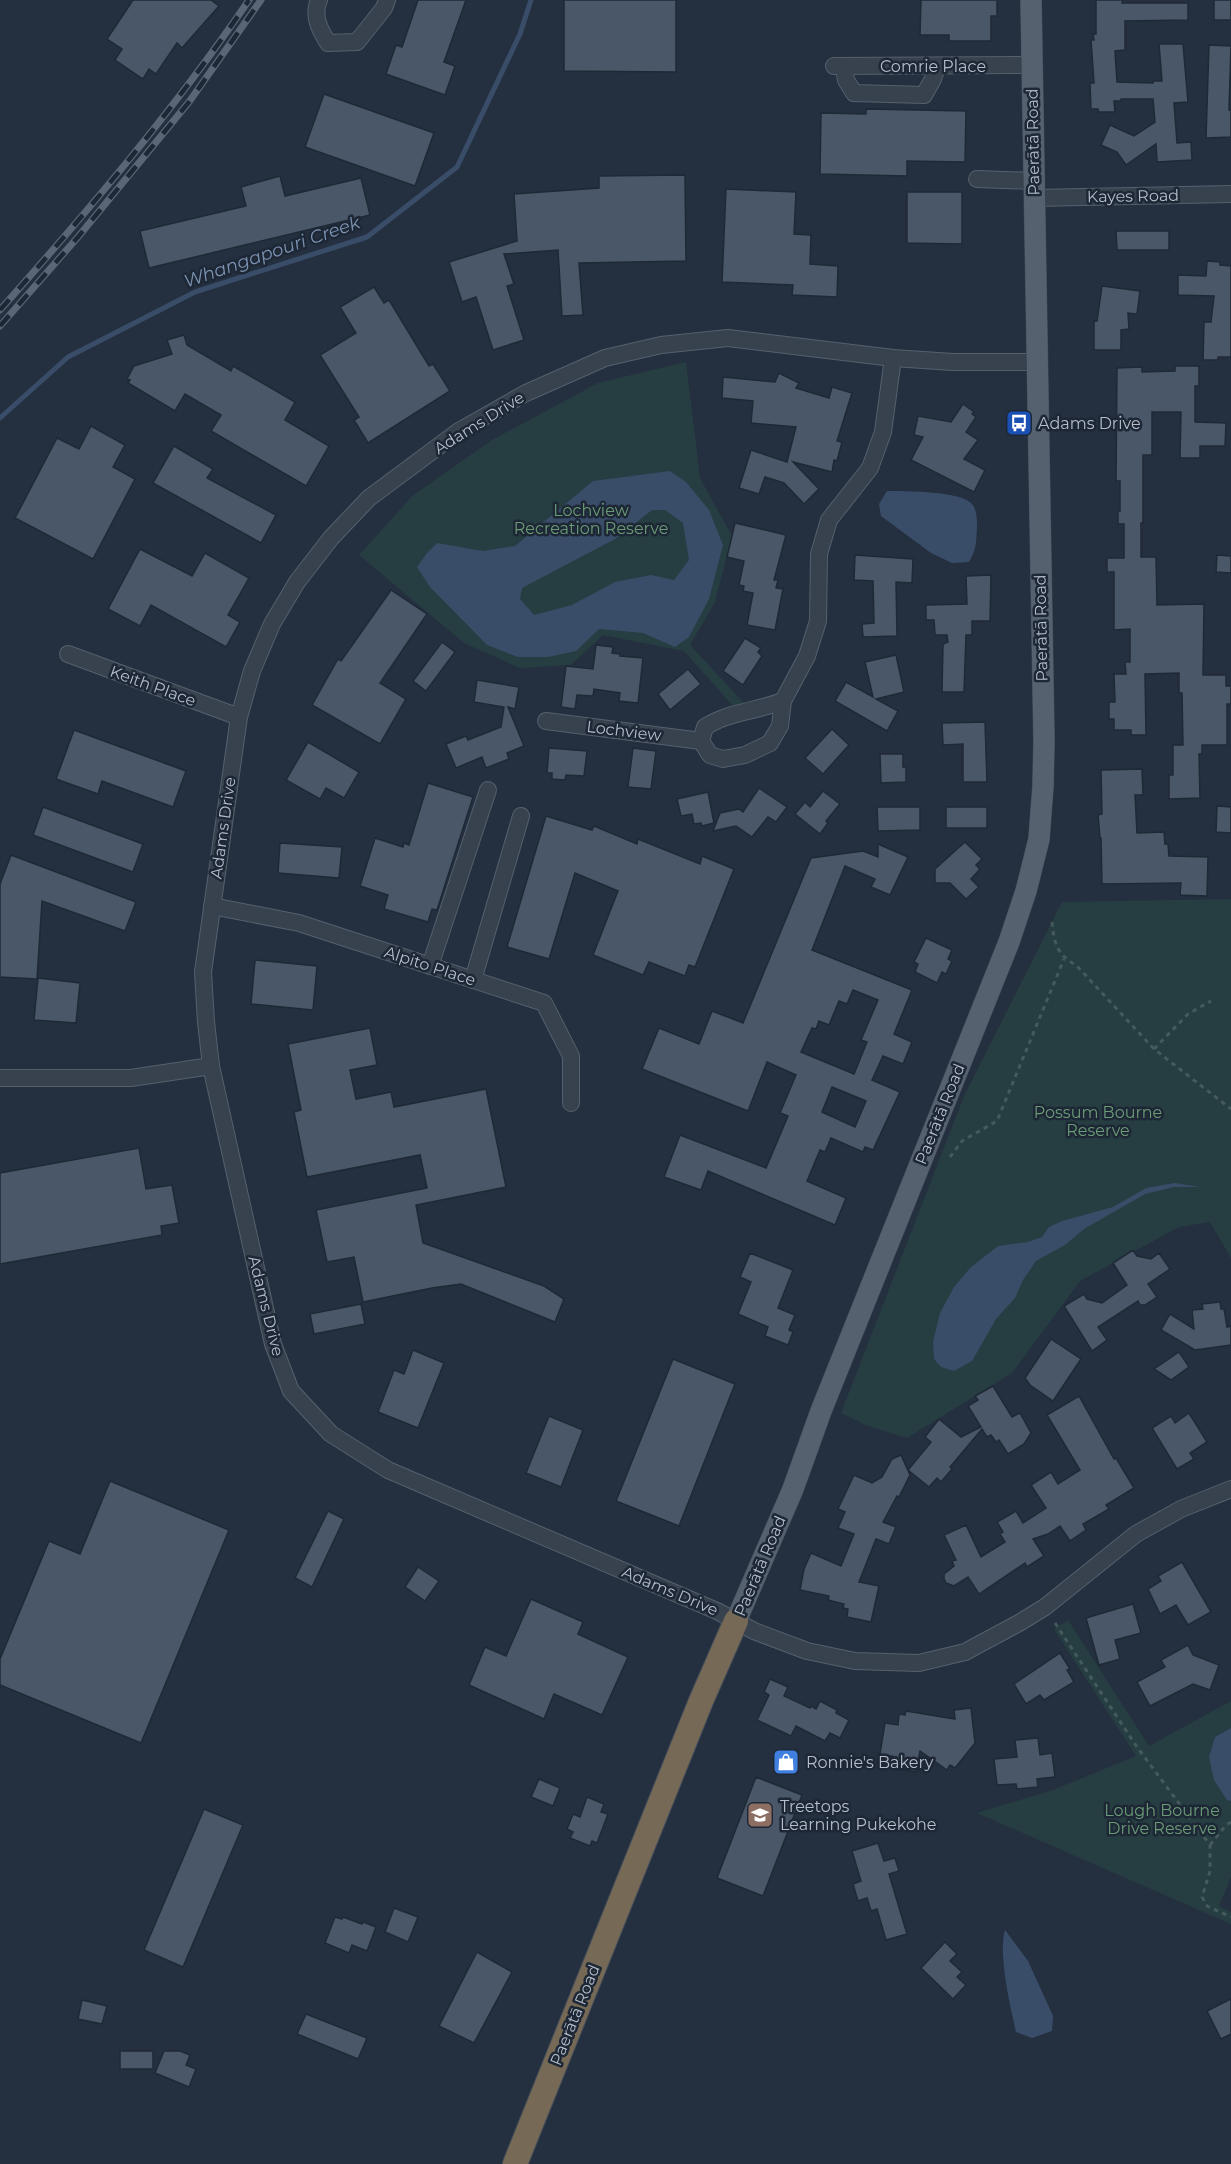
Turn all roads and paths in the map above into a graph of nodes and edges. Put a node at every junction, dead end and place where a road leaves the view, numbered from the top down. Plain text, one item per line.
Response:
1 (319, 0) edge
2 (387, 0) edge
3 (1031, 0) edge
4 (1032, 65) junction
5 (937, 66) junction
6 (976, 179) dead end
7 (1034, 189) junction
8 (1231, 194) edge
9 (893, 358) junction
10 (1036, 362) junction
11 (68, 654) dead end
12 (783, 701) junction
13 (239, 717) junction
14 (546, 722) dead end
15 (701, 741) junction
16 (488, 790) dead end
17 (521, 816) dead end
18 (212, 906) junction
19 (1052, 922) dead end
20 (1064, 958) junction
21 (430, 966) junction
22 (473, 980) junction
23 (1210, 1002) dead end
24 (1154, 1049) junction
25 (211, 1066) junction
26 (0, 1078) edge
27 (571, 1103) dead end
28 (1231, 1109) edge
29 (950, 1157) dead end
30 (1231, 1489) edge
31 (736, 1621) junction
32 (1055, 1623) dead end
33 (1231, 1822) edge
34 (1210, 1845) junction
35 (1231, 1917) edge
36 (515, 2164) edge

1 - 2 street
3 - 4 main road, Paerātā Road
4 - 5 street, Comrie Place
4 - 7 main road, Paerātā Road
5 - 5 street, Comrie Place
6 - 7 street, Kayes Road
7 - 8 street, Kayes Road
7 - 10 main road, Paerātā Road
9 - 10 street, Adams Drive
9 - 12 street
9 - 13 street, Adams Drive
10 - 31 main road, Paerātā Road
11 - 13 street, Keith Place
12 - 15 street
12 - 15 street
13 - 18 street, Adams Drive
14 - 15 street, Lochview
16 - 21 street
17 - 22 street
18 - 21 street, Alpito Place
18 - 25 street, Adams Drive
19 - 20 path
20 - 24 path
20 - 29 path
21 - 22 street, Alpito Place
22 - 27 street, Alpito Place
23 - 24 path
24 - 28 path
25 - 26 street
25 - 31 street, Adams Drive
30 - 31 street, Adams Drive
31 - 36 highway, Paerātā Road
32 - 34 path
33 - 34 path
34 - 35 path

